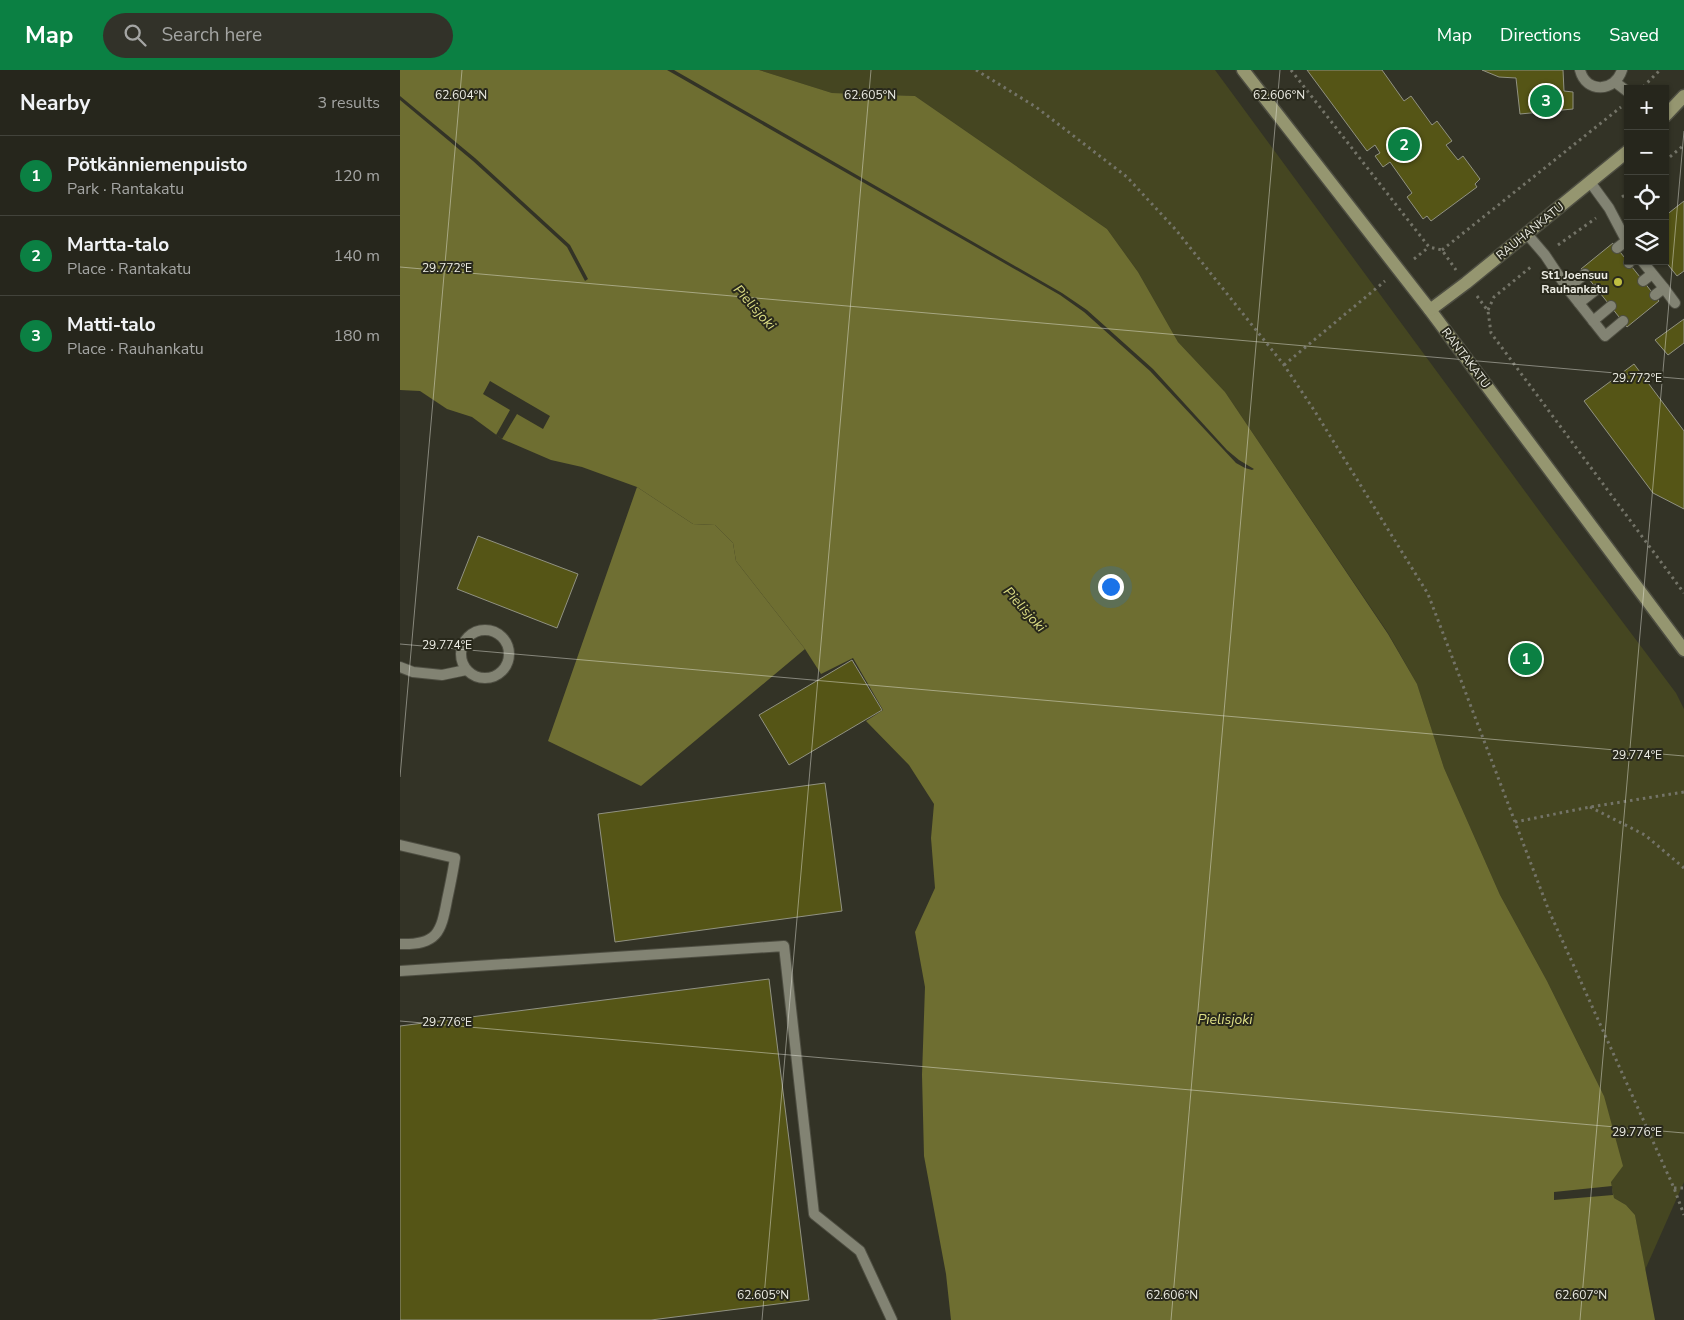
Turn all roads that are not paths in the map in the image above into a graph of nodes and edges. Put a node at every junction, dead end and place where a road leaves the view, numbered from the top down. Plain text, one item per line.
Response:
1 (1243, 70) edge
2 (1580, 70) edge
3 (1622, 70) edge
4 (1615, 82) junction
5 (1624, 89) edge
6 (1684, 96) edge
7 (1669, 112) edge
8 (1624, 153) edge
9 (1590, 182) junction
10 (1527, 234) junction
11 (1624, 244) edge
12 (1645, 265) edge
13 (1585, 274) dead end
14 (1652, 274) junction
15 (1644, 281) dead end
16 (1567, 288) junction
17 (1664, 288) junction
18 (1596, 289) dead end
19 (1655, 295) dead end
20 (1578, 303) junction
21 (1675, 303) dead end
22 (1611, 306) dead end
23 (1430, 310) junction
24 (1593, 321) junction
25 (1623, 321) dead end
26 (1684, 650) edge
27 (400, 667) edge
28 (466, 670) junction
29 (400, 845) edge
30 (400, 944) edge
31 (400, 971) edge
32 (892, 1320) edge

1 - 23 main road, RANTAKATU
2 - 4 lane
3 - 4 lane
4 - 5 lane
6 - 7 main road
8 - 9 main road, RAUHANKATU
9 - 10 main road, RAUHANKATU
9 - 11 lane
10 - 16 lane
10 - 23 main road, RAUHANKATU
12 - 14 lane
13 - 16 lane
14 - 15 lane
14 - 17 lane
16 - 20 lane
17 - 19 lane
17 - 21 lane
18 - 20 lane
20 - 24 lane
22 - 24 lane
23 - 26 main road, RANTAKATU
24 - 25 lane
27 - 28 lane
28 - 28 lane
29 - 30 lane
31 - 32 lane

